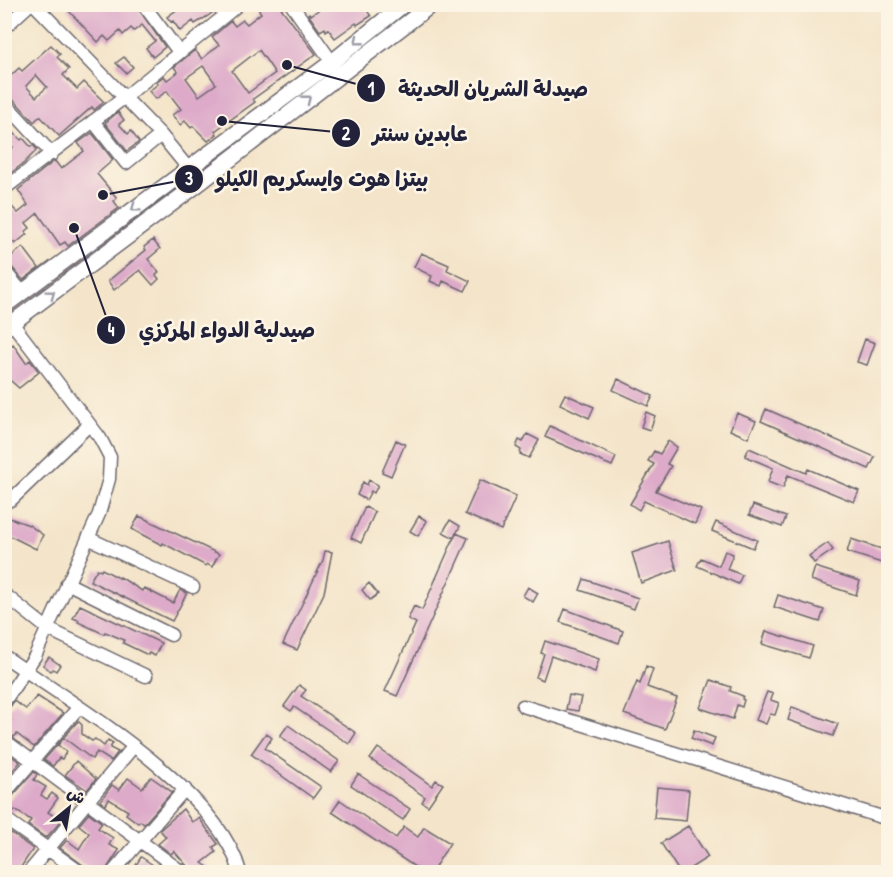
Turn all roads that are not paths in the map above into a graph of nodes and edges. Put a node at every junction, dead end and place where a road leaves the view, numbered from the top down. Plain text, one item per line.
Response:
1 (32, 4) edge
2 (143, 4) edge
3 (239, 4) edge
4 (291, 4) edge
5 (404, 4) edge
6 (432, 4) edge
7 (4, 27) edge
8 (179, 52) junction
9 (332, 62) junction
10 (125, 97) junction
11 (4, 102) edge
12 (93, 121) junction
13 (160, 135) junction
14 (52, 154) junction
15 (188, 168) junction
16 (198, 184) junction
17 (4, 189) edge
18 (4, 270) edge
19 (22, 292) junction
20 (4, 306) edge
21 (8, 326) edge
22 (89, 425) junction
23 (4, 502) edge
24 (88, 538) junction
25 (68, 583) junction
26 (193, 587) dead end
27 (4, 594) edge
28 (48, 629) junction
29 (171, 635) dead end
30 (4, 656) edge
31 (26, 672) junction
32 (146, 676) dead end
33 (4, 702) edge
34 (523, 706) dead end
35 (79, 707) junction
36 (4, 740) edge
37 (133, 747) junction
38 (32, 761) junction
39 (184, 789) junction
40 (4, 794) edge
41 (88, 802) junction
42 (4, 818) edge
43 (888, 819) edge
44 (139, 842) junction
45 (49, 850) junction
46 (29, 873) edge
47 (80, 873) edge
48 (112, 873) edge
49 (182, 873) edge
50 (240, 873) edge

1 - 7 street
1 - 10 street
2 - 8 street
3 - 8 street
4 - 9 street
5 -> 9 main road
16 -> 6 main road
8 - 10 street
9 - 15 main road
10 - 12 street
10 - 13 street
11 - 14 street
12 - 13 street
12 - 14 street
13 - 15 street
14 - 17 street
15 - 16 street
15 -> 19 main road
21 -> 16 main road
18 - 19 street
19 - 20 main road
21 - 22 street
22 - 23 street
22 - 24 street
24 - 25 street
24 - 26 street
25 - 28 street
25 - 29 street
27 - 28 street
28 - 31 street
28 - 32 street
30 - 31 street
31 - 33 street
31 - 35 street
34 - 43 street
35 - 37 street
35 - 38 street
36 - 38 street
37 - 39 street
37 - 41 street
38 - 40 street
38 - 41 street
39 - 44 street
39 - 50 street
41 - 44 street
41 - 45 street
42 - 45 street
44 - 48 street
44 - 49 street
45 - 46 street
45 - 47 street

